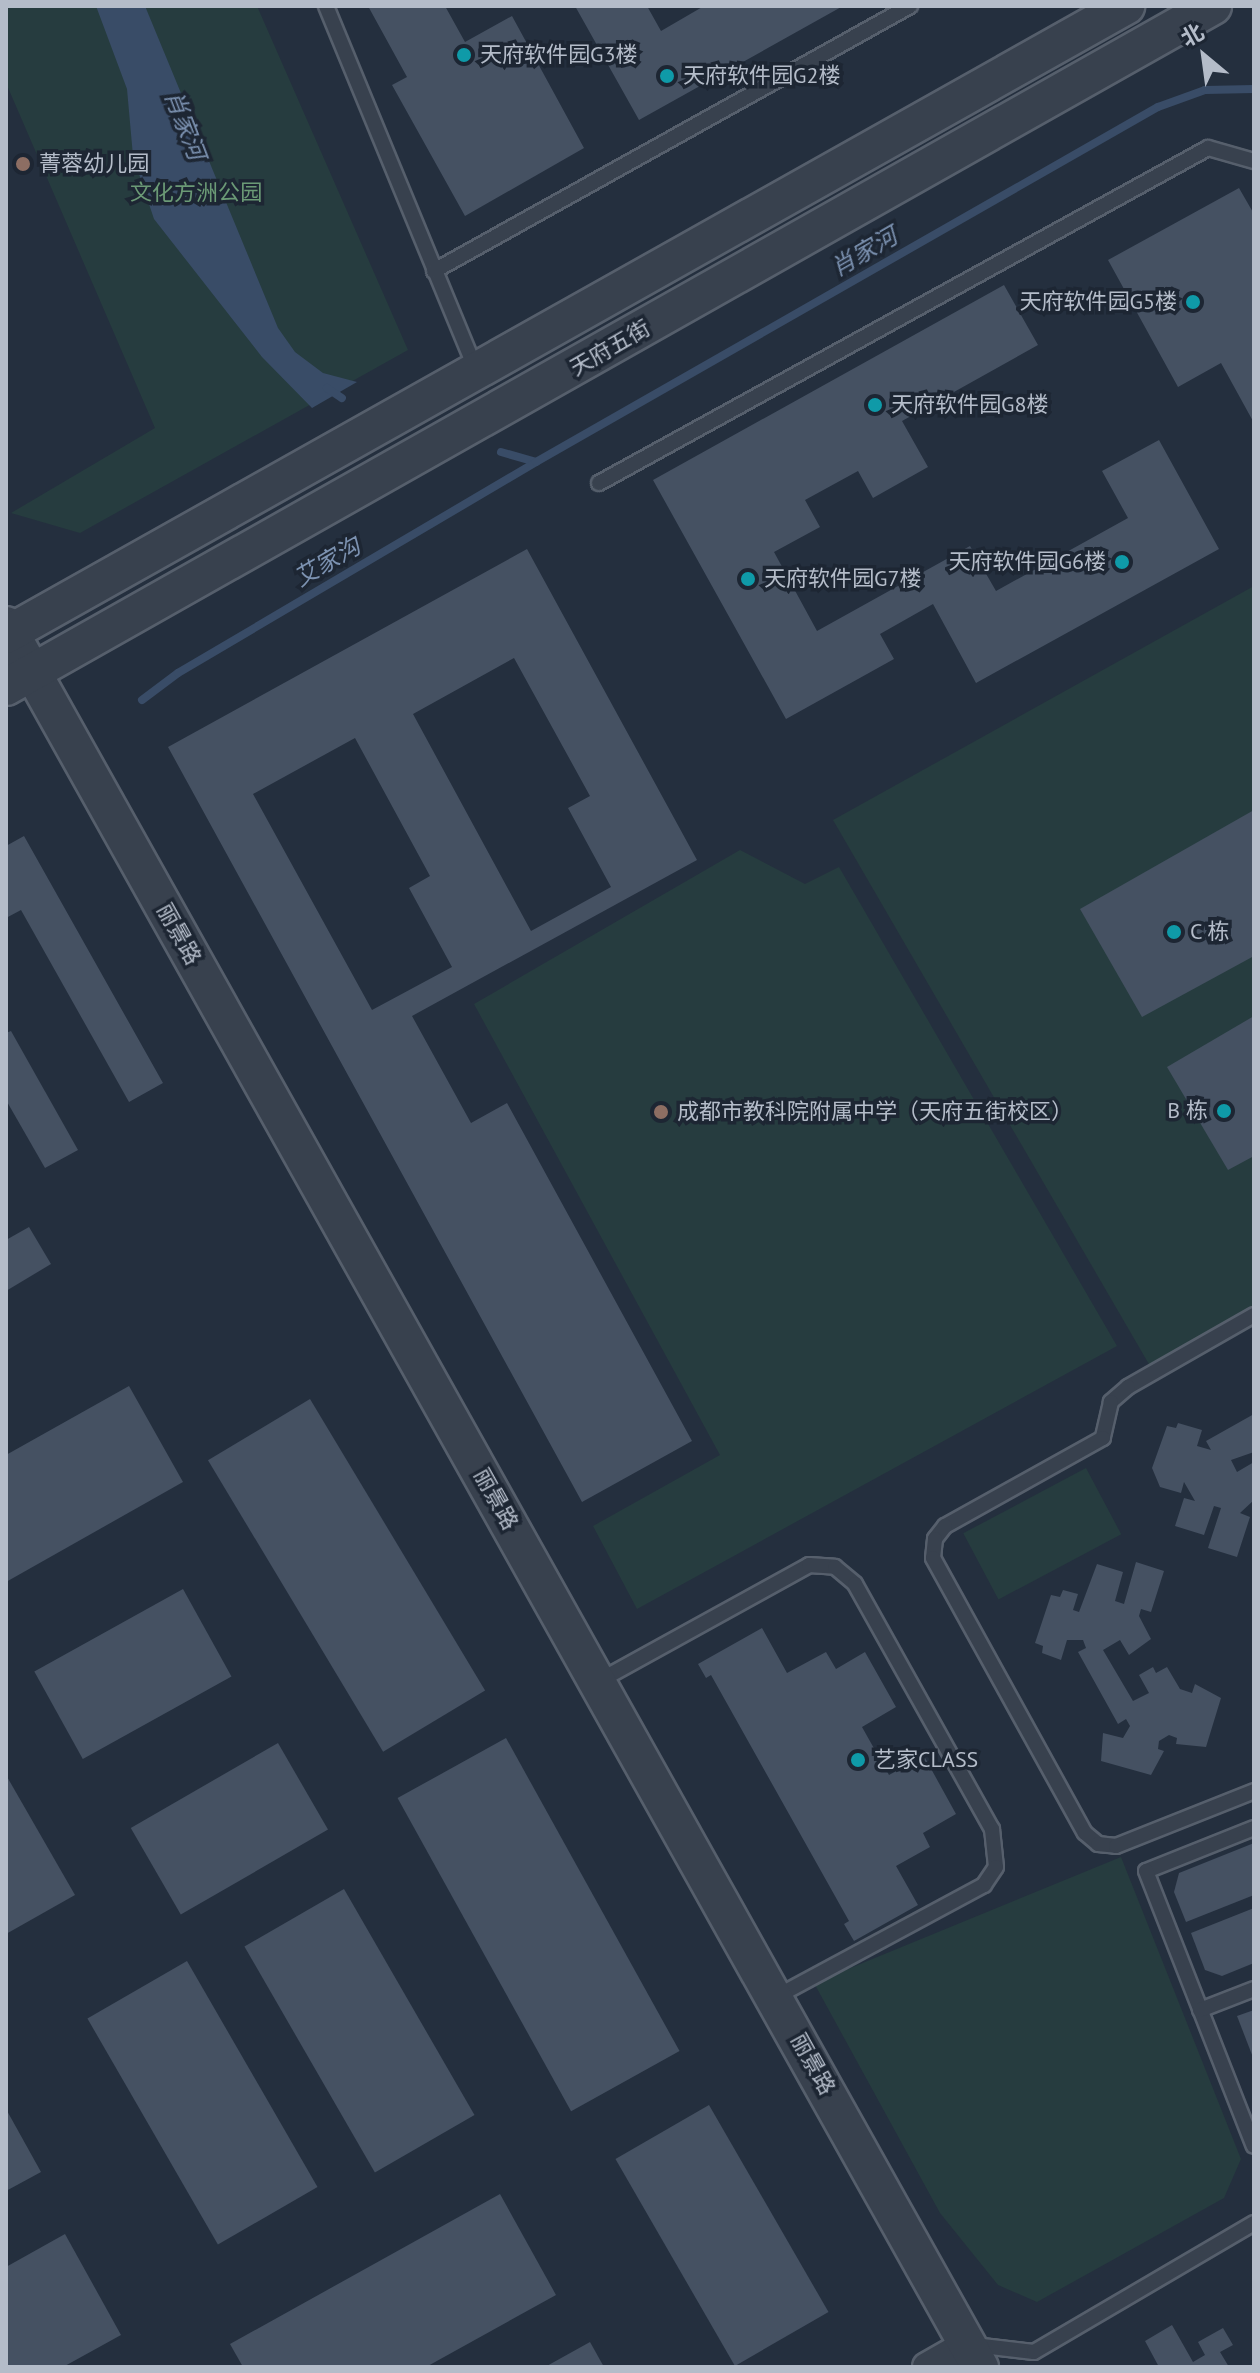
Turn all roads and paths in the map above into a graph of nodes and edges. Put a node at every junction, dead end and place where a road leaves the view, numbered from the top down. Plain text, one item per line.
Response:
1 (326, 6) edge
2 (910, 6) edge
3 (1126, 6) edge
4 (1213, 6) edge
5 (1254, 161) edge
6 (434, 271) junction
7 (470, 356) dead end
8 (599, 483) dead end
9 (7, 631) edge
10 (19, 680) edge
11 (1254, 1315) edge
12 (599, 1681) junction
13 (1254, 1791) edge
14 (1254, 1828) edge
15 (1254, 1989) edge
16 (776, 1997) junction
17 (1200, 2010) junction
18 (1254, 2146) edge
19 (1254, 2223) edge
20 (974, 2356) edge
21 (927, 2367) edge

1 - 6 lane
2 - 6 lane
3 - 9 street, 天府五街
4 - 10 street, 天府五街
5 - 8 lane
6 - 7 lane
9 - 10 street, 丽景路
10 - 12 street, 丽景路
11 - 13 lane
12 - 16 street, 丽景路
12 - 16 lane
14 - 17 lane
15 - 17 lane
16 - 20 street, 丽景路
17 - 18 lane
19 - 20 lane
20 - 21 street

